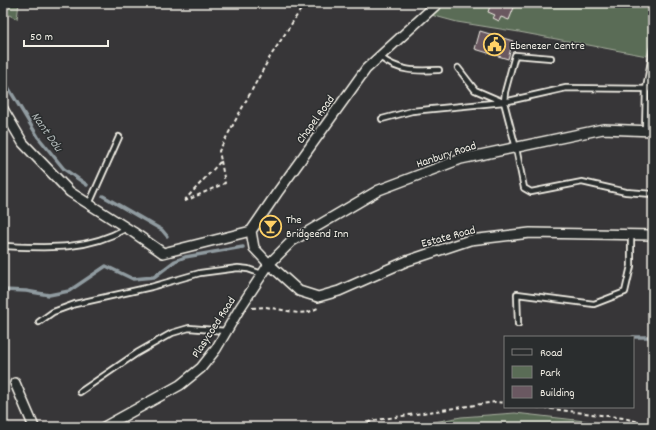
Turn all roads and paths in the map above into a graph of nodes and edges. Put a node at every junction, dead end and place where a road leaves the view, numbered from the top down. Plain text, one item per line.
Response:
1 (305, 3) edge
2 (438, 3) edge
3 (653, 49) edge
4 (380, 57) junction
5 (551, 58) dead end
6 (458, 68) dead end
7 (439, 70) dead end
8 (646, 89) junction
9 (653, 89) edge
10 (504, 102) junction
11 (3, 109) edge
12 (382, 119) dead end
13 (649, 131) edge
14 (119, 137) dead end
15 (516, 148) junction
16 (221, 161) junction
17 (653, 194) edge
18 (89, 204) junction
19 (127, 228) junction
20 (252, 231) junction
21 (631, 235) junction
22 (653, 235) edge
23 (3, 246) edge
24 (269, 264) junction
25 (262, 274) junction
26 (323, 306) dead end
27 (240, 308) junction
28 (40, 322) dead end
29 (518, 324) dead end
30 (226, 331) junction
31 (15, 383) dead end
32 (80, 392) dead end
33 (504, 403) edge
34 (544, 408) edge
35 (653, 426) edge
36 (34, 427) edge
37 (104, 427) edge
38 (354, 427) edge

1 - 16 path
2 - 4 street, Chapel Road
3 - 8 lane
4 - 7 lane
4 - 20 street, Chapel Road
5 - 10 lane
6 - 10 lane
8 - 9 lane
8 - 10 lane
8 - 13 lane
10 - 12 lane
10 - 15 lane
11 - 18 street
13 - 15 street, Hanbury Road
14 - 18 lane
15 - 17 lane
15 - 24 street, Hanbury Road
16 - 16 path
18 - 19 street
19 - 20 street
19 - 23 lane
20 - 24 street
21 - 22 street, Estate Road
21 - 24 street, Estate Road
21 - 29 lane
24 - 25 street, Plasycoed Road
25 - 27 street, Plasycoed Road
25 - 28 lane
26 - 27 path
27 - 30 street, Plasycoed Road
30 - 32 lane
30 - 37 street, Plasycoed Road
31 - 36 street
33 - 38 path
34 - 35 path

